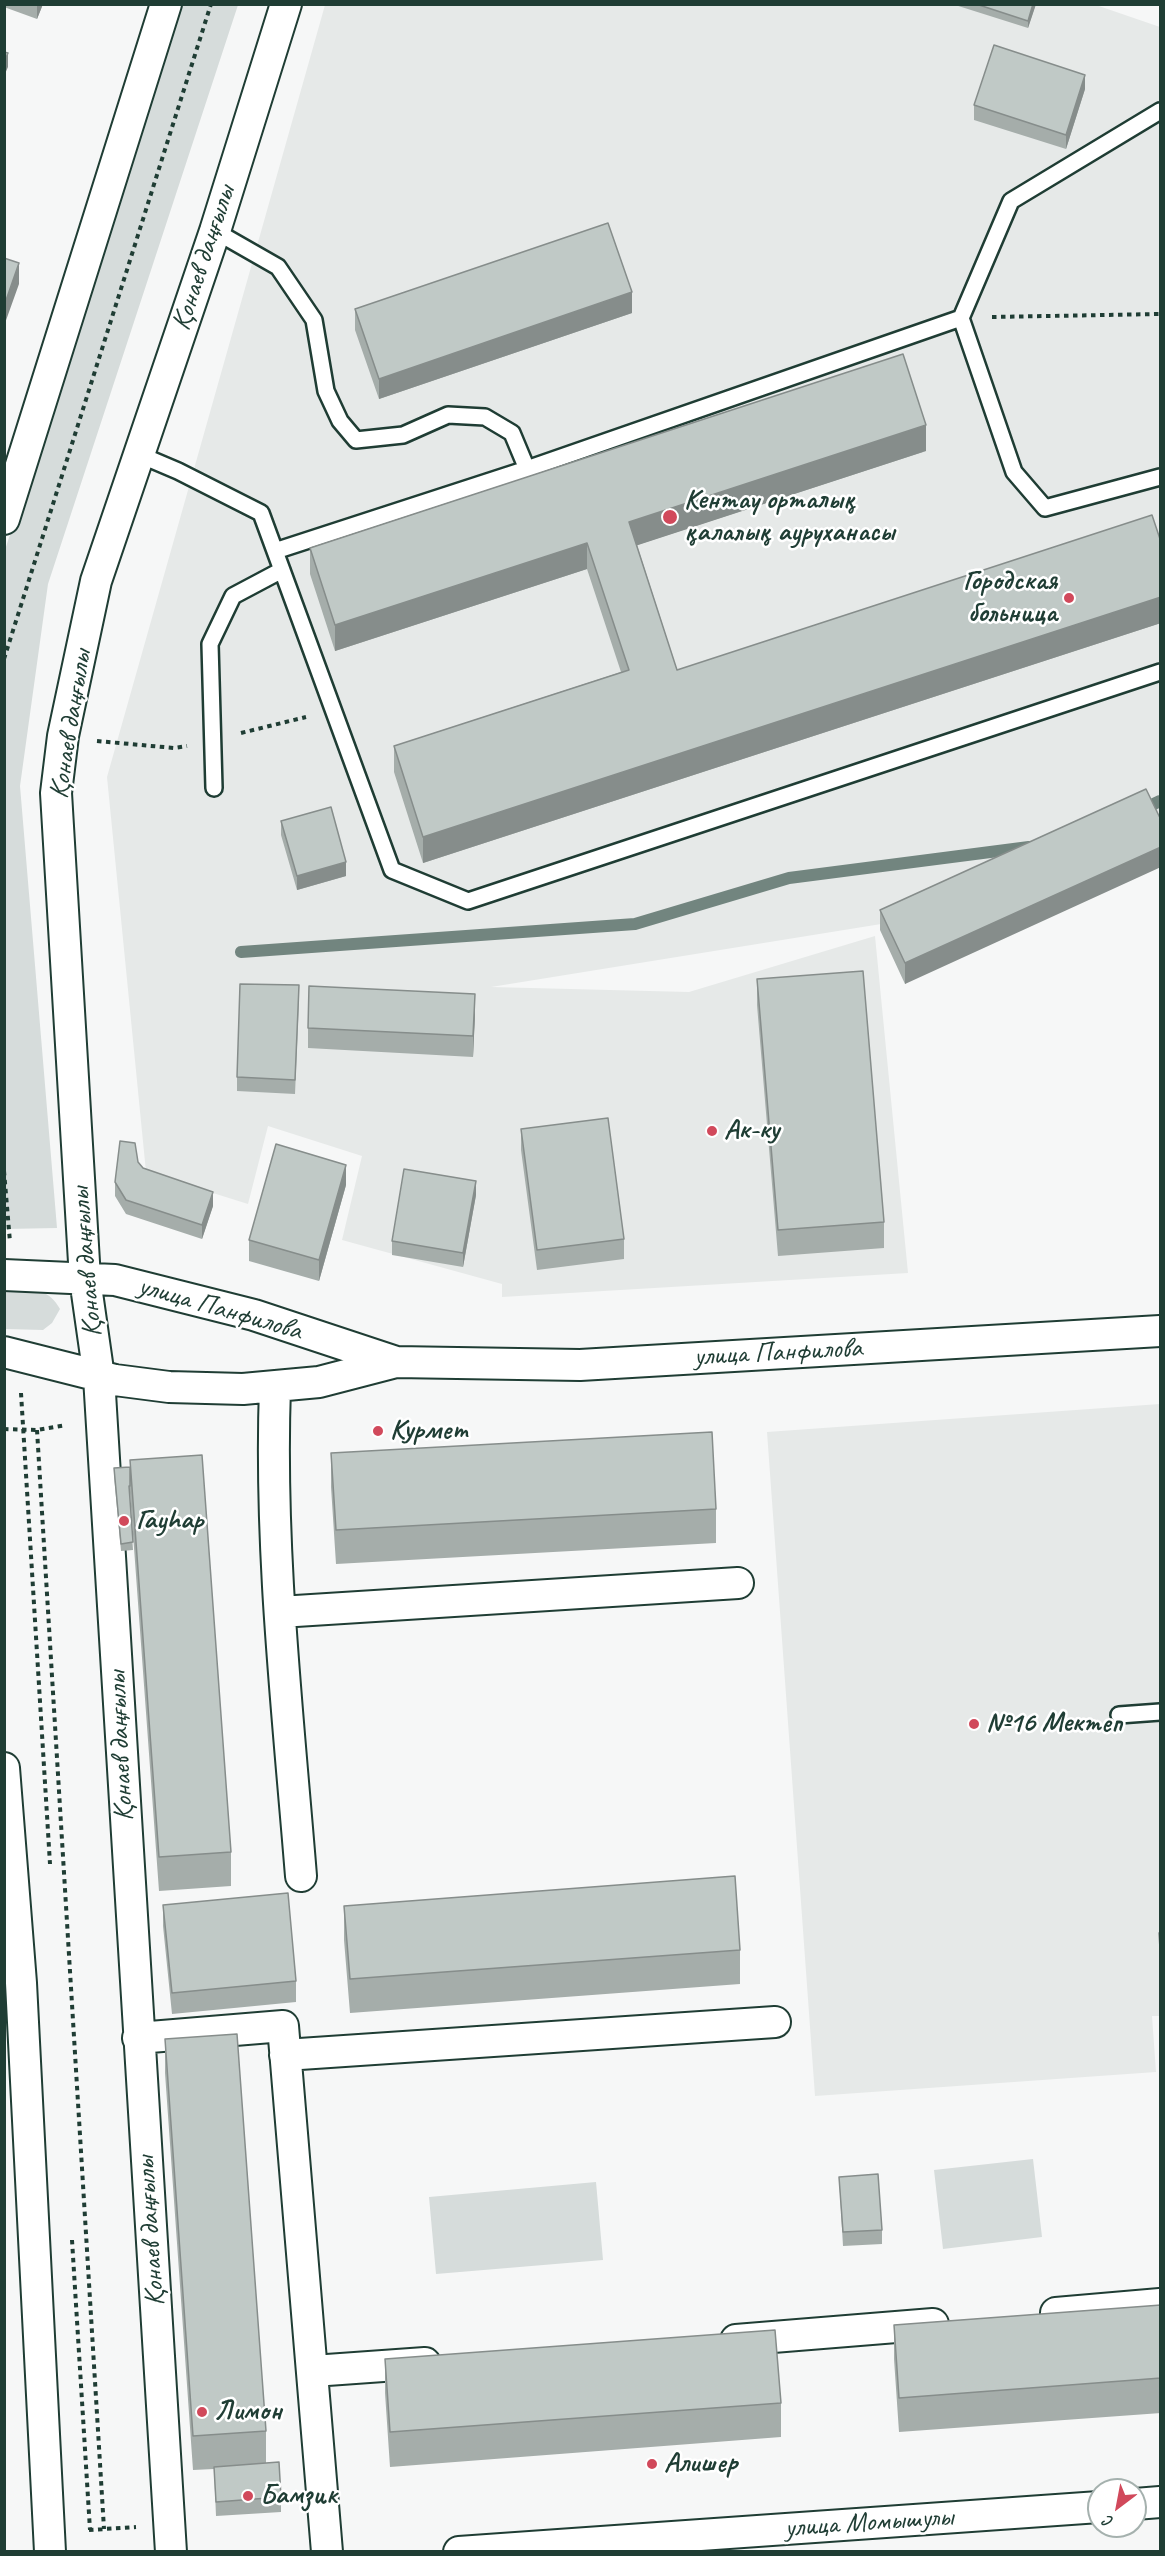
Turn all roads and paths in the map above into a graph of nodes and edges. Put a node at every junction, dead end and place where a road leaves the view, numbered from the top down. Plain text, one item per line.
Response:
1 (166, 4) edge
2 (210, 4) edge
3 (286, 4) edge
4 (1161, 111) edge
5 (214, 231) junction
6 (1161, 314) edge
7 (961, 318) junction
8 (138, 454) junction
9 (527, 469) junction
10 (1161, 477) edge
11 (4, 519) edge
12 (275, 551) junction
13 (282, 570) junction
14 (4, 659) edge
15 (1161, 672) edge
16 (214, 788) dead end
17 (4, 1275) edge
18 (85, 1279) junction
19 (1161, 1331) edge
20 (4, 1352) edge
21 (396, 1362) junction
22 (99, 1377) junction
23 (275, 1387) junction
24 (101, 1419) junction
25 (4, 1429) edge
26 (37, 1430) junction
27 (738, 1583) dead end
28 (280, 1612) junction
29 (1161, 1712) edge
30 (1119, 1715) dead end
31 (4, 1768) edge
32 (301, 1876) dead end
33 (775, 2022) dead end
34 (138, 2038) junction
35 (285, 2055) junction
36 (1161, 2304) edge
37 (1033, 2315) edge
38 (963, 2322) edge
39 (704, 2342) edge
40 (455, 2360) edge
41 (313, 2371) junction
42 (1087, 2508) edge
43 (104, 2529) junction
44 (170, 2538) edge
45 (49, 2543) edge
46 (327, 2552) edge
47 (459, 2552) edge

1 - 11 street
2 - 14 path
3 - 5 street, Қонаев даңғылы
4 - 7 lane
5 - 8 street, Қонаев даңғылы
5 - 9 lane
6 - 7 path
7 - 9 lane
7 - 10 lane
8 - 12 lane
8 - 18 street, Қонаев даңғылы
9 - 12 lane
12 - 13 lane
13 - 15 lane
13 - 16 lane
17 - 18 street, улица Панфилова
18 - 21 street, улица Панфилова
18 - 22 street, Қонаев даңғылы
19 - 21 street, улица Панфилова
20 - 22 street, улица Панфилова
21 - 23 street, улица Панфилова
22 - 23 street, улица Панфилова
22 - 24 street, Қонаев даңғылы
23 - 28 street
24 - 26 path
24 - 34 street, Қонаев даңғылы
25 - 26 path
26 - 43 path
27 - 28 street
28 - 32 street
29 - 30 lane
31 - 45 street
33 - 35 street
34 - 35 street
34 - 44 street, Қонаев даңғылы
35 - 41 street
36 - 37 street
38 - 39 street
40 - 41 street
41 - 46 street
42 - 47 street, улица Момышулы
43 - 44 path
43 - 45 path

